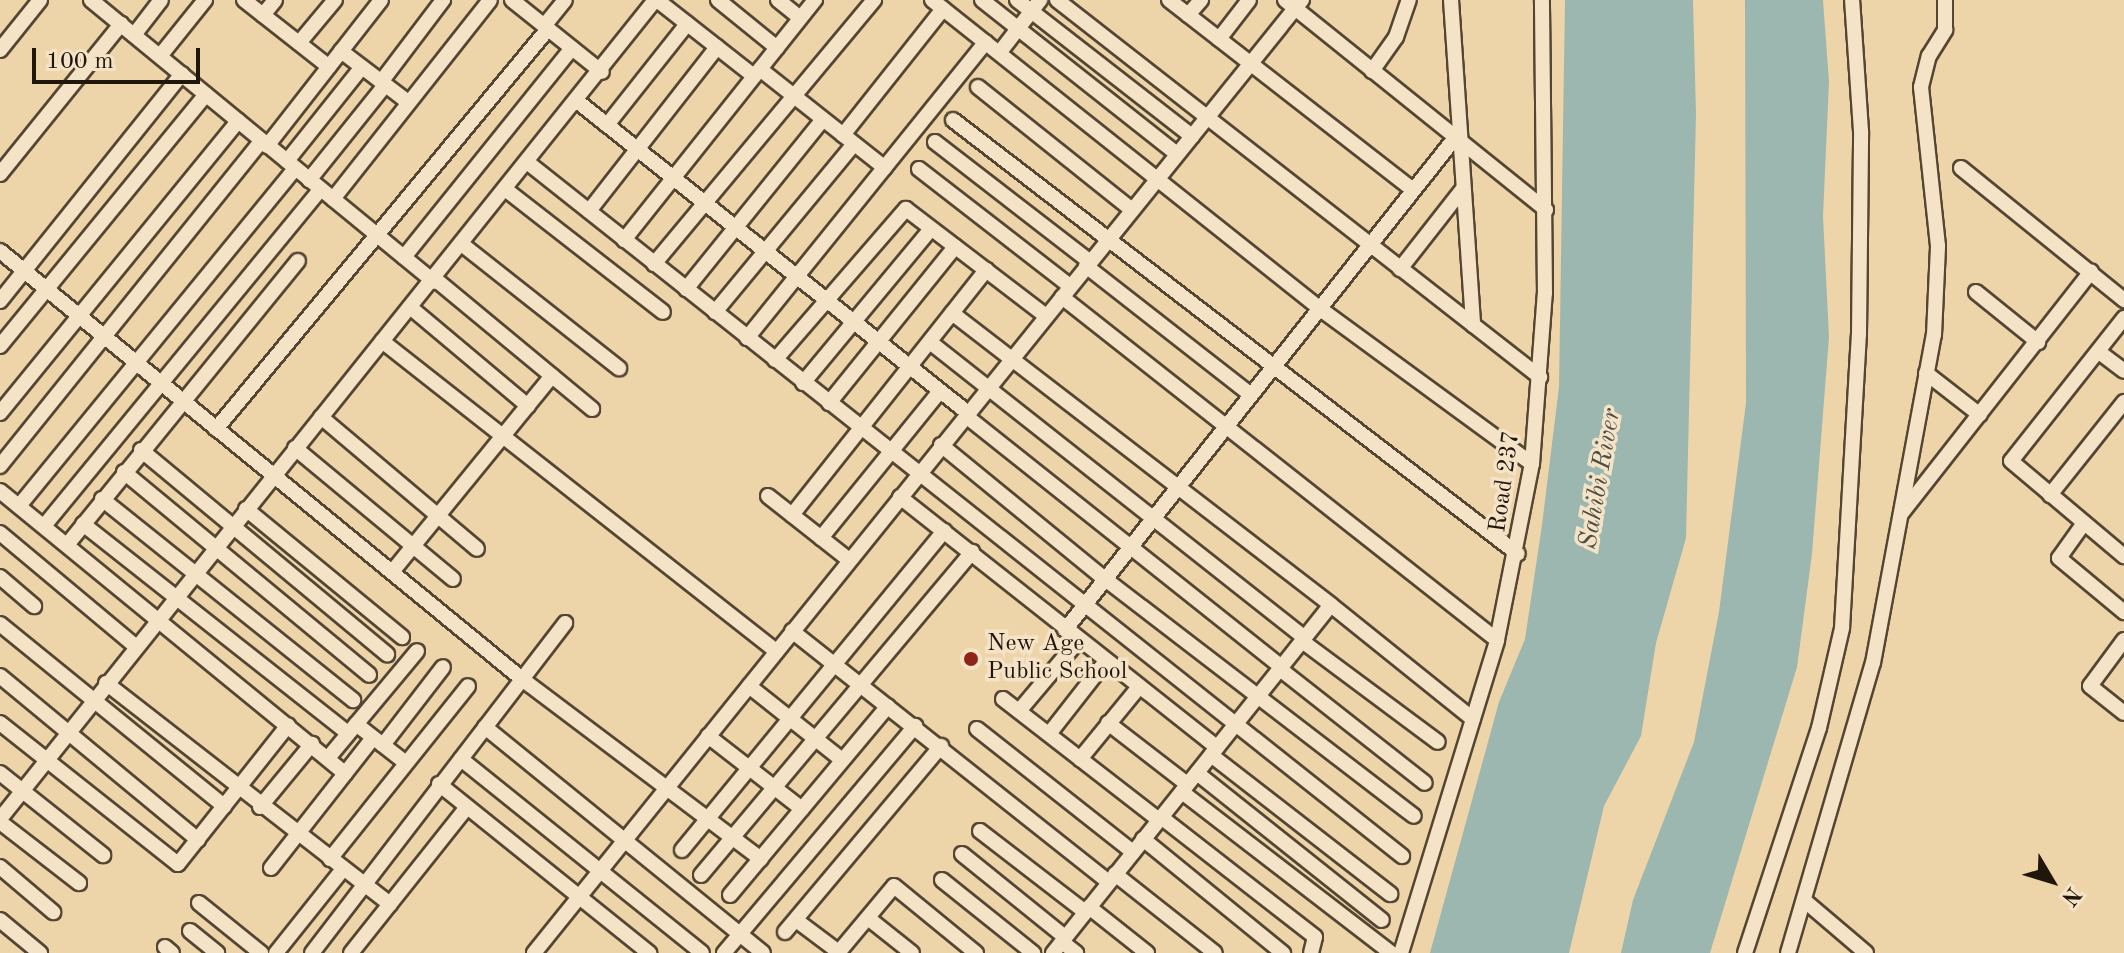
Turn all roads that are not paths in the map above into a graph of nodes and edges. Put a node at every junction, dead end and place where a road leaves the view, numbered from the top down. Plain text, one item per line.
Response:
1 (40, 0) edge
2 (91, 0) edge
3 (161, 0) edge
4 (205, 0) edge
5 (244, 0) edge
6 (275, 0) edge
7 (335, 0) edge
8 (381, 0) edge
9 (443, 0) edge
10 (490, 0) edge
11 (512, 0) edge
12 (565, 0) edge
13 (656, 0) edge
14 (718, 0) edge
15 (778, 0) edge
16 (815, 0) edge
17 (874, 0) edge
18 (982, 0) edge
19 (1017, 0) edge
20 (1057, 0) edge
21 (1169, 0) edge
22 (1201, 0) edge
23 (1249, 0) edge
24 (1409, 0) edge
25 (1451, 0) edge
26 (1542, 0) edge
27 (1852, 0) edge
28 (1945, 0) edge
29 (1294, 3) edge
30 (937, 4) edge
31 (1036, 6) edge
32 (263, 15) junction
33 (1188, 15) junction
34 (800, 18) junction
35 (121, 24) junction
36 (687, 24) junction
37 (546, 27) junction
38 (1017, 28) junction
39 (134, 35) junction
40 (1219, 39) junction
41 (986, 42) junction
42 (299, 43) junction
43 (717, 47) junction
44 (572, 48) junction
45 (777, 48) junction
46 (0, 50) edge
47 (341, 51) junction
48 (1000, 52) junction
49 (160, 56) junction
50 (1250, 63) junction
51 (329, 67) junction
52 (362, 67) junction
53 (1372, 71) junction
54 (602, 72) junction
55 (757, 72) junction
56 (182, 74) junction
57 (383, 83) junction
58 (978, 87) dead end
59 (206, 94) junction
60 (794, 96) junction
61 (577, 101) junction
62 (408, 102) junction
63 (1206, 118) junction
64 (823, 119) junction
65 (953, 120) dead end
66 (238, 121) junction
67 (607, 125) junction
68 (1192, 136) junction
69 (848, 140) junction
70 (1457, 140) junction
71 (935, 142) dead end
72 (264, 144) junction
73 (638, 148) junction
74 (1177, 154) junction
75 (527, 162) junction
76 (291, 165) junction
77 (885, 168) junction
78 (1961, 168) dead end
79 (919, 169) dead end
80 (0, 174) edge
81 (673, 178) junction
82 (1159, 178) junction
83 (321, 189) junction
84 (505, 189) junction
85 (1413, 190) junction
86 (1462, 190) junction
87 (705, 204) junction
88 (1132, 210) junction
89 (1546, 210) junction
90 (589, 211) junction
91 (735, 228) junction
92 (931, 229) junction
93 (373, 233) junction
94 (624, 240) junction
95 (1107, 240) junction
96 (1369, 244) junction
97 (463, 245) junction
98 (955, 247) junction
99 (0, 251) edge
100 (765, 252) junction
101 (404, 257) junction
102 (298, 261) dead end
103 (654, 264) junction
104 (1088, 264) junction
105 (1400, 269) junction
106 (986, 270) junction
107 (24, 272) junction
108 (2091, 272) junction
109 (796, 277) junction
110 (434, 280) junction
111 (686, 289) junction
112 (46, 290) junction
113 (1066, 291) junction
114 (1976, 292) dead end
115 (2124, 300) edge
116 (0, 301) edge
117 (827, 301) junction
118 (410, 307) junction
119 (1319, 308) junction
120 (663, 312) dead end
121 (715, 312) junction
122 (952, 313) junction
123 (1046, 316) junction
124 (78, 317) junction
125 (2124, 318) edge
126 (853, 322) junction
127 (1473, 325) junction
128 (102, 338) junction
129 (747, 338) junction
130 (382, 341) junction
131 (878, 342) junction
132 (930, 342) junction
133 (2038, 342) junction
134 (0, 346) edge
135 (2099, 352) junction
136 (1012, 358) junction
137 (775, 360) junction
138 (133, 362) junction
139 (1273, 366) junction
140 (910, 367) junction
141 (619, 368) dead end
142 (2124, 371) edge
143 (1926, 373) junction
144 (552, 376) junction
145 (1540, 377) junction
146 (158, 382) junction
147 (803, 383) junction
148 (989, 387) junction
149 (940, 391) junction
150 (1251, 395) junction
151 (180, 400) junction
152 (2124, 402) edge
153 (829, 403) junction
154 (528, 406) junction
155 (592, 409) dead end
156 (0, 413) edge
157 (967, 414) junction
158 (1980, 415) junction
159 (321, 417) junction
160 (862, 427) junction
161 (1226, 427) junction
162 (216, 429) junction
163 (502, 437) junction
164 (941, 445) junction
165 (295, 448) junction
166 (141, 450) junction
167 (892, 451) junction
168 (1532, 464) junction
169 (0, 466) edge
170 (124, 472) junction
171 (919, 473) junction
172 (274, 475) junction
173 (1176, 487) junction
174 (0, 491) edge
175 (2050, 495) junction
176 (768, 496) dead end
177 (900, 497) junction
178 (102, 499) junction
179 (19, 506) junction
180 (246, 509) junction
181 (792, 515) junction
182 (1900, 515) junction
183 (436, 516) junction
184 (1153, 517) junction
185 (2084, 523) junction
186 (83, 524) junction
187 (44, 526) junction
188 (231, 528) junction
189 (944, 531) junction
190 (0, 533) edge
191 (821, 538) junction
192 (67, 545) junction
193 (413, 546) junction
194 (1130, 546) junction
195 (214, 549) junction
196 (477, 549) dead end
197 (972, 552) junction
198 (1518, 554) junction
199 (2124, 556) edge
200 (849, 560) junction
201 (195, 572) junction
202 (392, 572) junction
203 (0, 577) edge
204 (453, 579) dead end
205 (1105, 579) junction
206 (174, 598) junction
207 (1086, 604) junction
208 (1331, 605) junction
209 (34, 606) dead end
210 (2124, 612) edge
211 (157, 619) junction
212 (565, 623) dead end
213 (0, 624) edge
214 (1065, 630) junction
215 (792, 631) junction
216 (402, 637) dead end
217 (1303, 639) junction
218 (1497, 640) junction
219 (2124, 640) edge
220 (1078, 641) junction
221 (135, 646) junction
222 (417, 651) dead end
223 (776, 651) junction
224 (387, 654) dead end
225 (1106, 661) junction
226 (836, 666) junction
227 (443, 667) dead end
228 (1281, 668) junction
229 (369, 675) dead end
230 (0, 676) edge
231 (522, 679) junction
232 (106, 683) junction
233 (860, 684) junction
234 (468, 686) dead end
235 (749, 686) junction
236 (1139, 687) junction
237 (1258, 697) junction
238 (1003, 699) dead end
239 (353, 700) dead end
240 (91, 701) junction
241 (888, 706) junction
242 (1019, 711) junction
243 (2124, 713) edge
244 (1473, 719) junction
245 (792, 720) junction
246 (1237, 722) junction
247 (0, 723) edge
248 (1108, 723) junction
249 (288, 725) junction
250 (915, 726) junction
251 (485, 727) junction
252 (352, 728) junction
253 (977, 729) dead end
254 (69, 733) junction
255 (1049, 734) junction
256 (708, 736) junction
257 (815, 738) junction
258 (378, 741) junction
259 (1438, 742) dead end
260 (312, 744) junction
261 (941, 746) junction
262 (1214, 751) junction
263 (328, 758) junction
264 (48, 759) junction
265 (461, 759) junction
266 (1080, 759) junction
267 (842, 760) junction
268 (406, 763) junction
269 (752, 770) junction
270 (0, 773) edge
271 (345, 773) junction
272 (1189, 783) junction
273 (1425, 783) dead end
274 (439, 784) junction
275 (666, 787) junction
276 (774, 788) junction
277 (237, 789) junction
278 (22, 791) junction
279 (224, 806) junction
280 (260, 807) junction
281 (467, 807) junction
282 (802, 809) junction
283 (1414, 816) dead end
284 (1160, 818) junction
285 (708, 819) junction
286 (0, 820) edge
287 (980, 831) dead end
288 (297, 834) junction
289 (733, 837) junction
290 (1143, 839) junction
291 (198, 840) junction
292 (623, 841) junction
293 (682, 850) dead end
294 (1133, 852) junction
295 (962, 854) dead end
296 (103, 855) dead end
297 (1402, 856) dead end
298 (330, 859) junction
299 (761, 859) junction
300 (0, 867) edge
301 (271, 868) dead end
302 (343, 869) junction
303 (599, 870) junction
304 (701, 875) dead end
305 (1112, 878) junction
306 (942, 880) dead end
307 (79, 883) dead end
308 (364, 885) junction
309 (1390, 894) dead end
310 (730, 895) dead end
311 (578, 896) junction
312 (1805, 901) junction
313 (199, 903) dead end
314 (390, 904) junction
315 (1087, 909) junction
316 (53, 912) dead end
317 (868, 918) junction
318 (0, 920) edge
319 (796, 920) junction
320 (1382, 920) dead end
321 (190, 931) dead end
322 (785, 932) dead end
323 (740, 935) junction
324 (1060, 944) edge
325 (280, 952) edge
326 (40, 953) edge
327 (217, 953) edge
328 (261, 953) edge
329 (312, 953) edge
330 (351, 953) edge
331 (534, 953) edge
332 (649, 953) edge
333 (702, 953) edge
334 (724, 953) edge
335 (763, 953) edge
336 (839, 953) edge
337 (912, 953) edge
338 (976, 953) edge
339 (1033, 953) edge
340 (1076, 953) edge
341 (1147, 953) edge
342 (1215, 953) edge
343 (1283, 953) edge
344 (1311, 953) edge
345 (1391, 953) edge
346 (1401, 953) edge
347 (1745, 953) edge
348 (1788, 953) edge
349 (1866, 953) edge

1 - 46 street
2 - 35 street
3 - 39 street
4 - 49 street
5 - 32 street
6 - 32 street
7 - 42 street
8 - 47 street
9 - 57 street
10 - 62 street
11 - 37 street
12 - 37 street
13 - 36 street
13 - 54 street
14 - 45 street
15 - 34 street
16 - 34 street
17 - 60 street
18 - 38 street
19 - 31 street
20 - 63 street
21 - 33 street
22 - 33 street
23 - 40 street
24 - 53 street
25 - 70 street
26 - 89 street, Road 237
27 - 347 street
28 - 143 street
29 - 50 street
29 - 53 street
30 - 41 street
30 - 69 street
31 - 38 street
31 - 68 street
32 - 42 street
33 - 40 street
34 - 45 street
35 - 39 street
35 - 80 street
36 - 43 street
36 - 67 street
37 - 44 street
37 - 93 street
38 - 48 street
38 - 74 street
39 - 49 street
40 - 50 street
41 - 48 street
41 - 77 street
42 - 51 street
43 - 55 street
43 - 73 street
44 - 54 street
44 - 101 street
45 - 55 street
47 - 51 street
47 - 52 street
48 - 82 street
49 - 56 street
50 - 63 street
50 - 85 street
51 - 72 street
52 - 57 street
52 - 76 street
53 - 70 street
54 - 61 street
55 - 60 street
55 - 81 street
56 - 59 street
56 - 107 street
57 - 62 street
57 - 83 street
58 - 88 street
59 - 66 street
59 - 112 street
60 - 64 street
60 - 87 street
61 - 67 street
61 - 75 street
62 - 83 street
63 - 68 street
63 - 96 street
64 - 69 street
64 - 91 street
65 - 95 street
66 - 72 street
66 - 124 street
67 - 73 street
68 - 74 street
69 - 77 street
69 - 100 street
70 - 85 street
70 - 86 street
70 - 89 street
71 - 104 street
72 - 76 street
72 - 128 street
73 - 81 street
73 - 90 street
74 - 82 street
75 - 84 street
75 - 90 street
76 - 83 street
76 - 138 street
77 - 109 street
78 - 108 street
79 - 113 street
81 - 87 street
81 - 94 street
82 - 88 street
82 - 119 street
83 - 93 street
83 - 146 street
84 - 97 street
84 - 120 street
85 - 96 street
86 - 105 street
86 - 127 street
87 - 91 street
87 - 103 street
88 - 95 street
89 - 145 street, Road 237
90 - 94 street
91 - 100 street
91 - 111 street
92 - 98 street
92 - 117 street
92 - 126 street
93 - 101 street
93 - 162 street
94 - 103 street
95 - 104 street
95 - 139 street
96 - 105 street
96 - 119 street
97 - 110 street
97 - 141 street
98 - 106 street
98 - 131 street
99 - 107 street
100 - 109 street
100 - 121 street
101 - 110 street
102 - 151 street
103 - 111 street
104 - 113 street
104 - 150 street
105 - 127 street
106 - 122 street
106 - 123 street
107 - 112 street
107 - 116 street
108 - 115 street
108 - 133 street
109 - 117 street
109 - 129 street
110 - 118 street
110 - 144 street
111 - 121 street
112 - 124 street
112 - 134 street
113 - 123 street
113 - 161 street
114 - 133 street
117 - 126 street
117 - 137 street
118 - 130 street
118 - 154 street
119 - 139 street
119 - 168 street
121 - 129 street
122 - 132 street
122 - 136 street
123 - 136 street
124 - 128 street
124 - 156 street
125 - 135 street
126 - 131 street
126 - 147 street
127 - 145 street
128 - 138 street
128 - 169 street
129 - 137 street
130 - 159 street
130 - 163 street
131 - 140 street
131 - 153 street
132 - 140 street
132 - 148 street
133 - 158 street
135 - 142 street
135 - 175 street
136 - 148 street
136 - 173 street
137 - 147 street
138 - 146 street
138 - 179 street
139 - 150 street
139 - 198 street
140 - 149 street
140 - 160 street
143 - 158 street
143 - 182 street
144 - 154 street
144 - 155 street
145 - 168 street, Road 237
146 - 151 street
146 - 187 street
147 - 153 street
148 - 157 street
148 - 184 street
149 - 157 street
149 - 167 street
150 - 161 street
151 - 162 street
151 - 166 street
152 - 175 street
153 - 160 street
154 - 163 street
157 - 164 street
157 - 194 street
158 - 182 street
159 - 165 street
159 - 183 street
160 - 167 street
160 - 181 street
161 - 173 street
161 - 218 street
162 - 172 street
163 - 183 street
163 - 223 street
164 - 171 street
164 - 205 street
165 - 172 street
165 - 193 street
166 - 170 street
166 - 188 street
167 - 171 street
167 - 191 street
168 - 198 street, Road 237
170 - 178 street
170 - 195 street
171 - 177 street
171 - 207 street
172 - 180 street
172 - 202 street
173 - 184 street
173 - 208 street
174 - 179 street
175 - 185 street
176 - 181 street
177 - 189 street
177 - 200 street
178 - 186 street
178 - 201 street
179 - 187 street
180 - 188 street
180 - 216 street
181 - 191 street
182 - 312 street
183 - 193 street
183 - 196 street
184 - 194 street
184 - 217 street
185 - 199 street
185 - 210 street
186 - 192 street
186 - 206 street
187 - 192 street
188 - 195 street
188 - 224 street
189 - 197 street
189 - 226 street
190 - 221 street
191 - 200 street
192 - 211 street
193 - 202 street
193 - 204 street
194 - 205 street
194 - 228 street
195 - 201 street
195 - 229 street
197 - 214 street
197 - 233 street
198 - 218 street, Road 237
200 - 215 street
201 - 206 street
201 - 239 street
202 - 231 street
203 - 209 street
205 - 207 street
205 - 237 street
206 - 211 street
206 - 252 street
207 - 214 street
207 - 246 street
208 - 217 street
208 - 244 street
211 - 221 street
211 - 249 street
212 - 231 street
213 - 240 street
214 - 220 street
215 - 223 street
215 - 226 street
217 - 228 street
217 - 259 street
218 - 244 street, Road 237
219 - 243 street
220 - 225 street
220 - 242 street
221 - 232 street
222 - 252 street
223 - 235 street
225 - 236 street
225 - 255 street
226 - 233 street
226 - 245 street
227 - 258 street
228 - 237 street
228 - 273 street
230 - 254 street
231 - 251 street
231 - 275 street
232 - 240 street
232 - 277 street
233 - 241 street
233 - 257 street
234 - 268 street
235 - 245 street
235 - 256 street
236 - 248 street
236 - 262 street
237 - 246 street
237 - 283 street
238 - 242 street
240 - 254 street
240 - 279 street
241 - 250 street
241 - 267 street
242 - 255 street
244 - 346 street, Road 237
245 - 257 street
245 - 269 street
246 - 262 street
246 - 297 street
247 - 264 street
248 - 266 street
248 - 272 street
249 - 260 street
249 - 277 street
250 - 261 street
250 - 323 street
251 - 265 street
251 - 292 street
252 - 258 street
252 - 263 street
253 - 294 street
254 - 264 street
254 - 291 street
255 - 266 street
256 - 269 street
256 - 275 street
257 - 267 street
257 - 276 street
258 - 268 street
258 - 271 street
260 - 263 street
260 - 280 street
261 - 305 street
261 - 319 street
262 - 272 street
262 - 309 street
263 - 271 street
264 - 278 street
264 - 291 street
265 - 274 street
265 - 303 street
266 - 284 street
267 - 282 street
268 - 298 street
269 - 276 street
269 - 285 street
270 - 278 street
271 - 288 street
272 - 284 street
272 - 320 street
272 - 345 street
274 - 281 street
274 - 308 street
275 - 285 street
275 - 292 street
276 - 282 street
276 - 289 street
277 - 279 street
277 - 280 street
278 - 286 street
278 - 296 street
279 - 291 street
280 - 288 street
281 - 311 street
281 - 314 street
282 - 299 street
284 - 290 street
284 - 344 street
285 - 289 street
285 - 293 street
286 - 307 street
287 - 315 street
288 - 298 street
288 - 301 street
289 - 299 street
289 - 304 street
290 - 294 street
290 - 343 street
292 - 303 street
292 - 323 street
294 - 305 street
295 - 324 street
298 - 302 street
299 - 310 street
300 - 316 street
302 - 308 street
302 - 325 street
303 - 311 street
303 - 333 street
305 - 315 street
305 - 342 street
306 - 339 street
308 - 314 street
308 - 329 street
311 - 331 street
311 - 332 street
312 - 348 street
312 - 349 street
313 - 328 street
314 - 330 street
315 - 324 street
315 - 341 street
317 - 336 street
317 - 337 street
317 - 338 street
318 - 326 street
319 - 322 street
319 - 336 street
321 - 327 street
323 - 334 street
323 - 335 street
324 - 340 street

